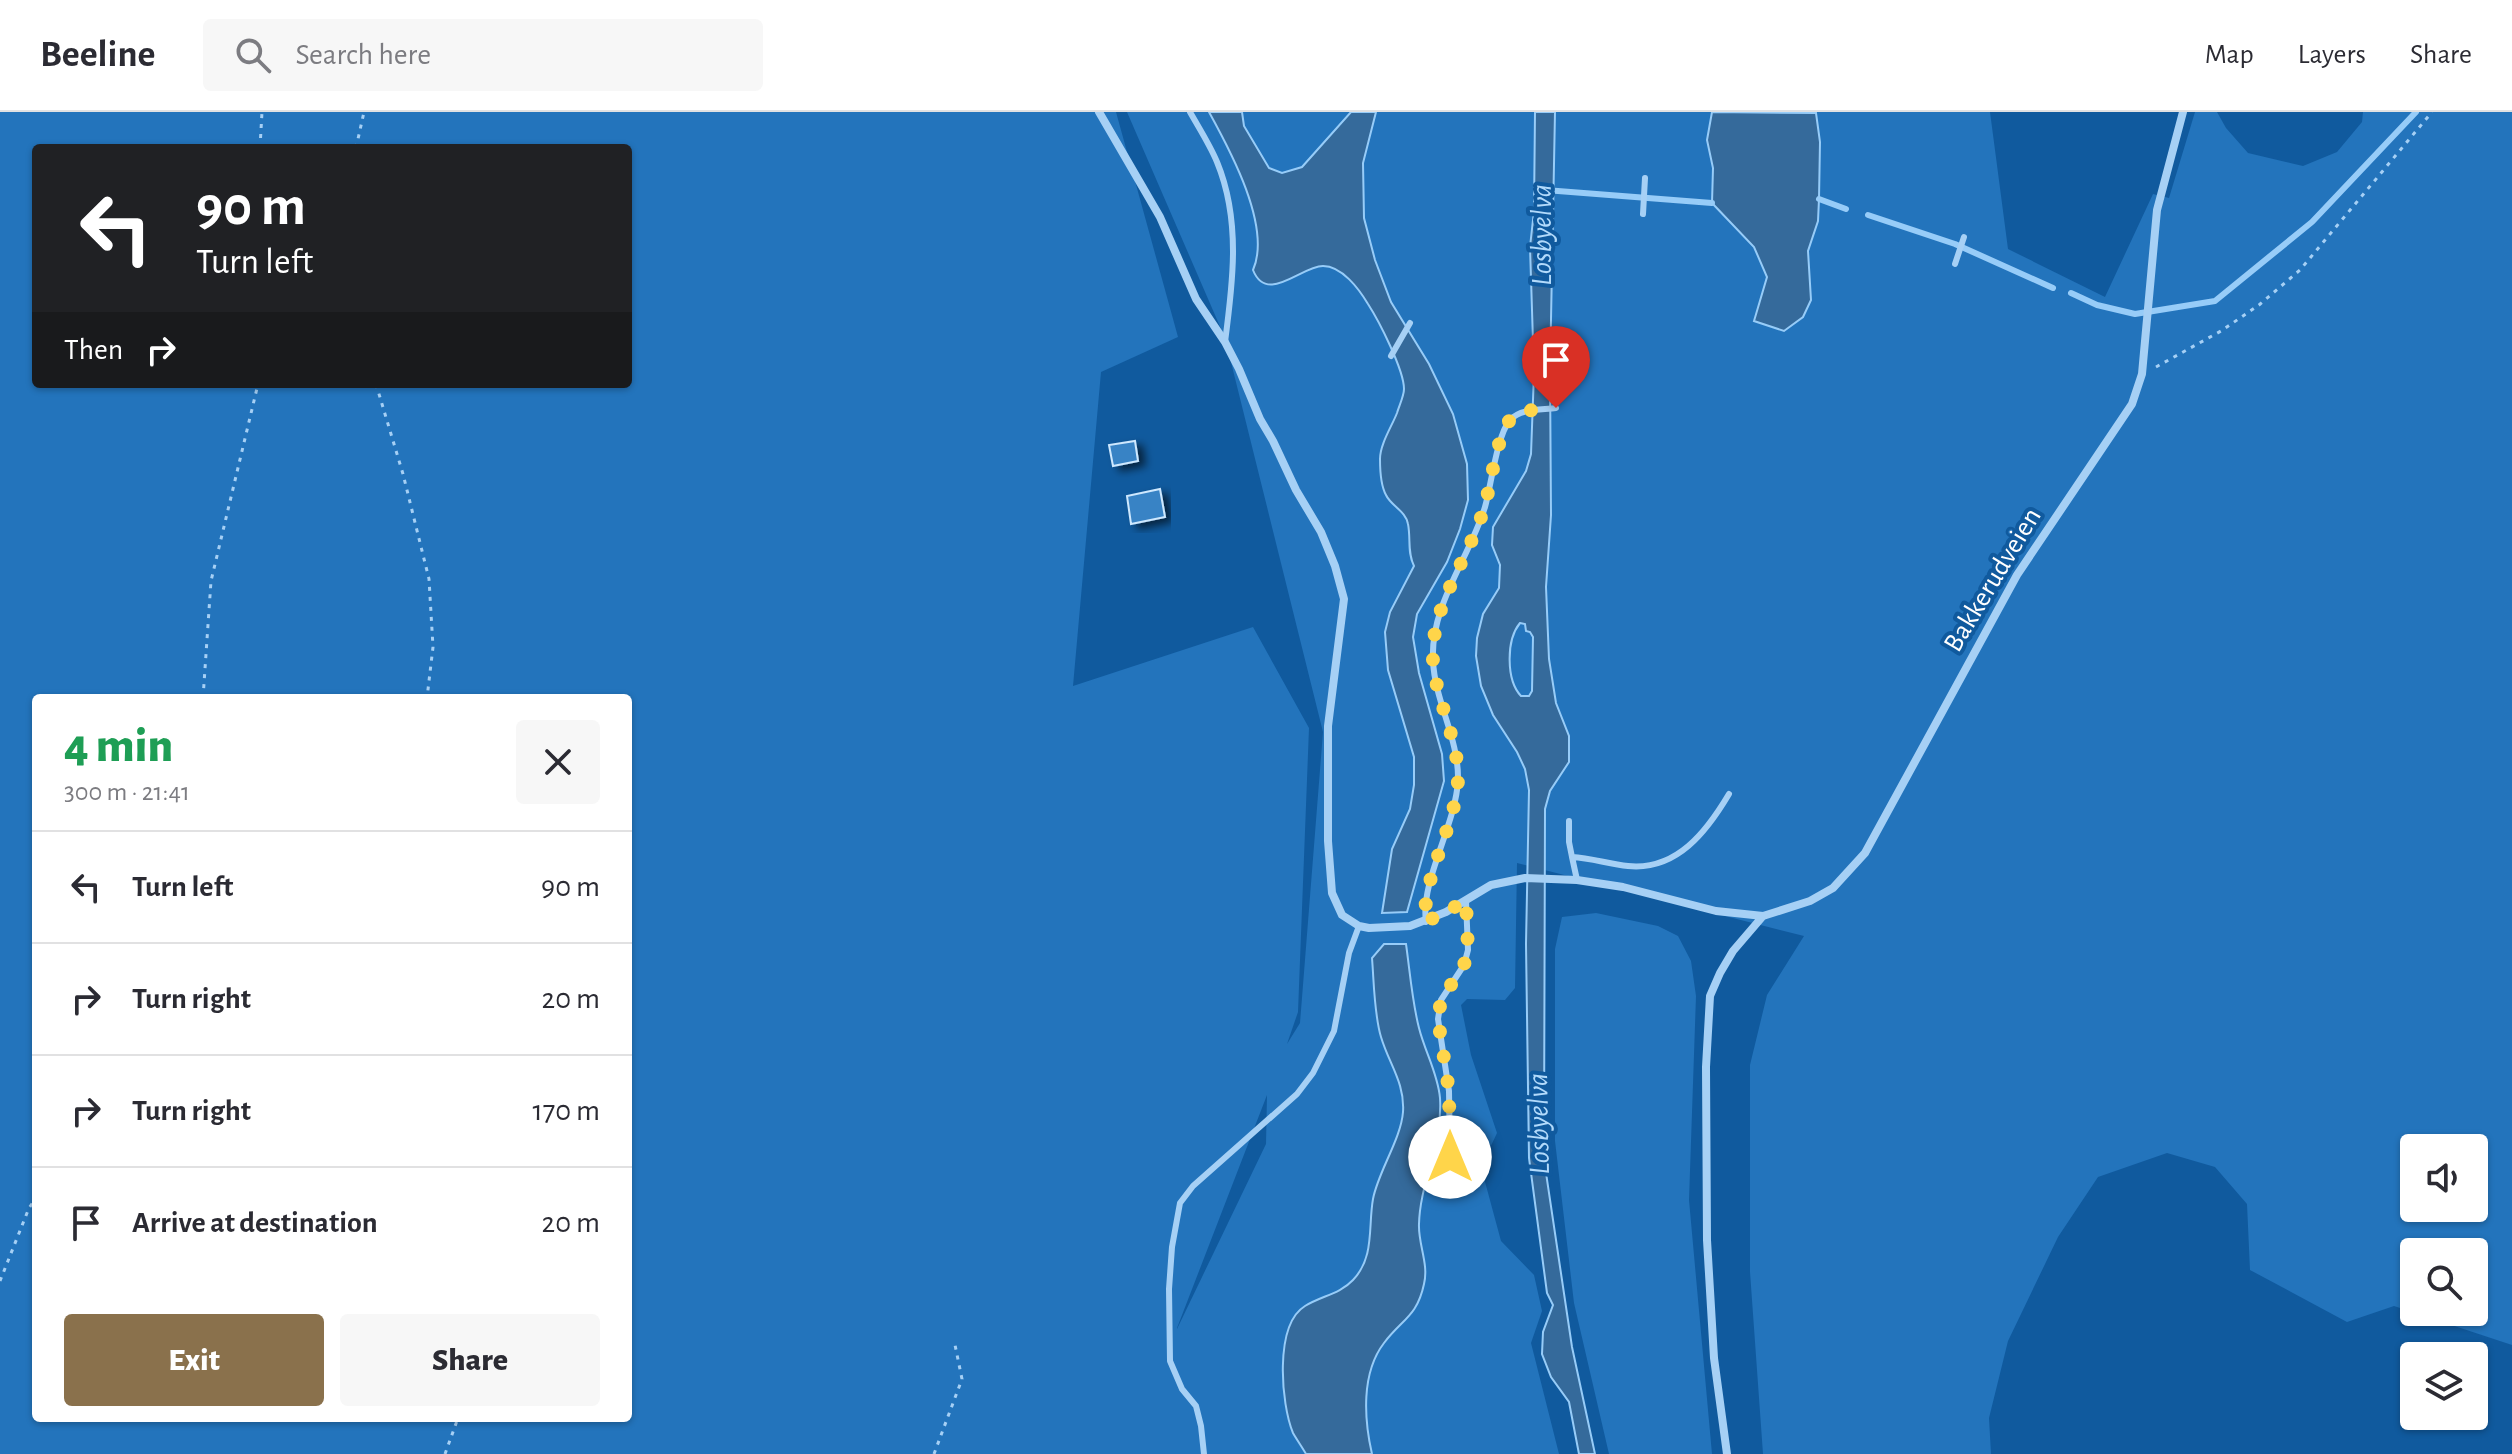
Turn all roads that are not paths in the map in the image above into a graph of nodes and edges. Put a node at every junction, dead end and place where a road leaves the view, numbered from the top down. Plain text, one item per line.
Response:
1 (1099, 112) edge
2 (1190, 112) edge
3 (2183, 112) edge
4 (1645, 178) dead end
5 (1643, 214) dead end
6 (1964, 237) dead end
7 (1955, 264) dead end
8 (1410, 323) dead end
9 (1225, 342) junction
10 (1391, 356) dead end
11 (1556, 408) dead end
12 (1729, 794) dead end
13 (1569, 821) dead end
14 (1572, 857) junction
15 (1577, 880) junction
16 (1466, 901) junction
17 (1763, 916) junction
18 (1426, 922) junction
19 (1359, 926) junction
20 (1450, 1157) dead end
21 (1204, 1454) edge
22 (1727, 1454) edge

1 - 9 street
2 - 9 lane
3 - 17 street, Bakkerudveien
4 - 5 lane
6 - 7 lane
8 - 10 lane
9 - 19 street
11 - 18 lane
12 - 14 lane
13 - 14 lane
14 - 15 lane
15 - 16 street
15 - 17 street
16 - 18 street
16 - 20 lane
17 - 22 street
18 - 19 street
19 - 21 lane

